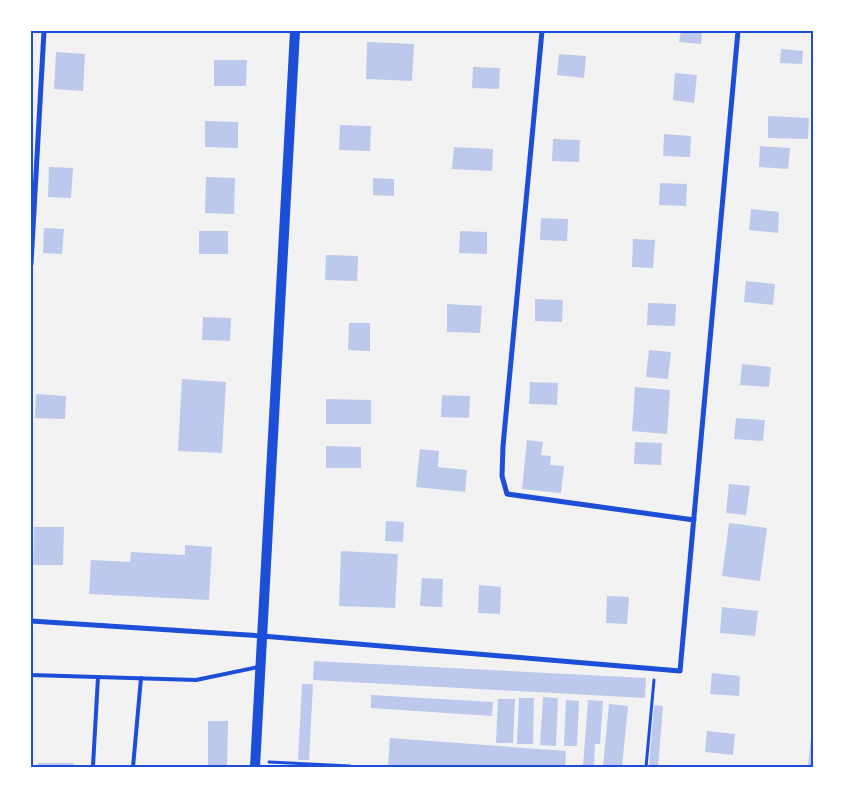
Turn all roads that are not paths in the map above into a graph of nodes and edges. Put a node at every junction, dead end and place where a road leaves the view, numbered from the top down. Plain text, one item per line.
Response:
1 (44, 31) edge
2 (295, 31) edge
3 (542, 31) edge
4 (738, 31) edge
5 (31, 264) edge
6 (694, 520) junction
7 (31, 621) edge
8 (262, 636) junction
9 (260, 667) junction
10 (31, 675) edge
11 (98, 677) junction
12 (141, 678) junction
13 (255, 764) edge
14 (93, 766) edge
15 (133, 767) edge

1 - 5 street
2 - 8 main road
3 - 6 street
4 - 6 street
6 - 8 street
7 - 8 street
8 - 9 main road
9 - 12 lane
9 - 13 main road
10 - 11 lane
11 - 12 lane
11 - 14 lane
12 - 15 lane

